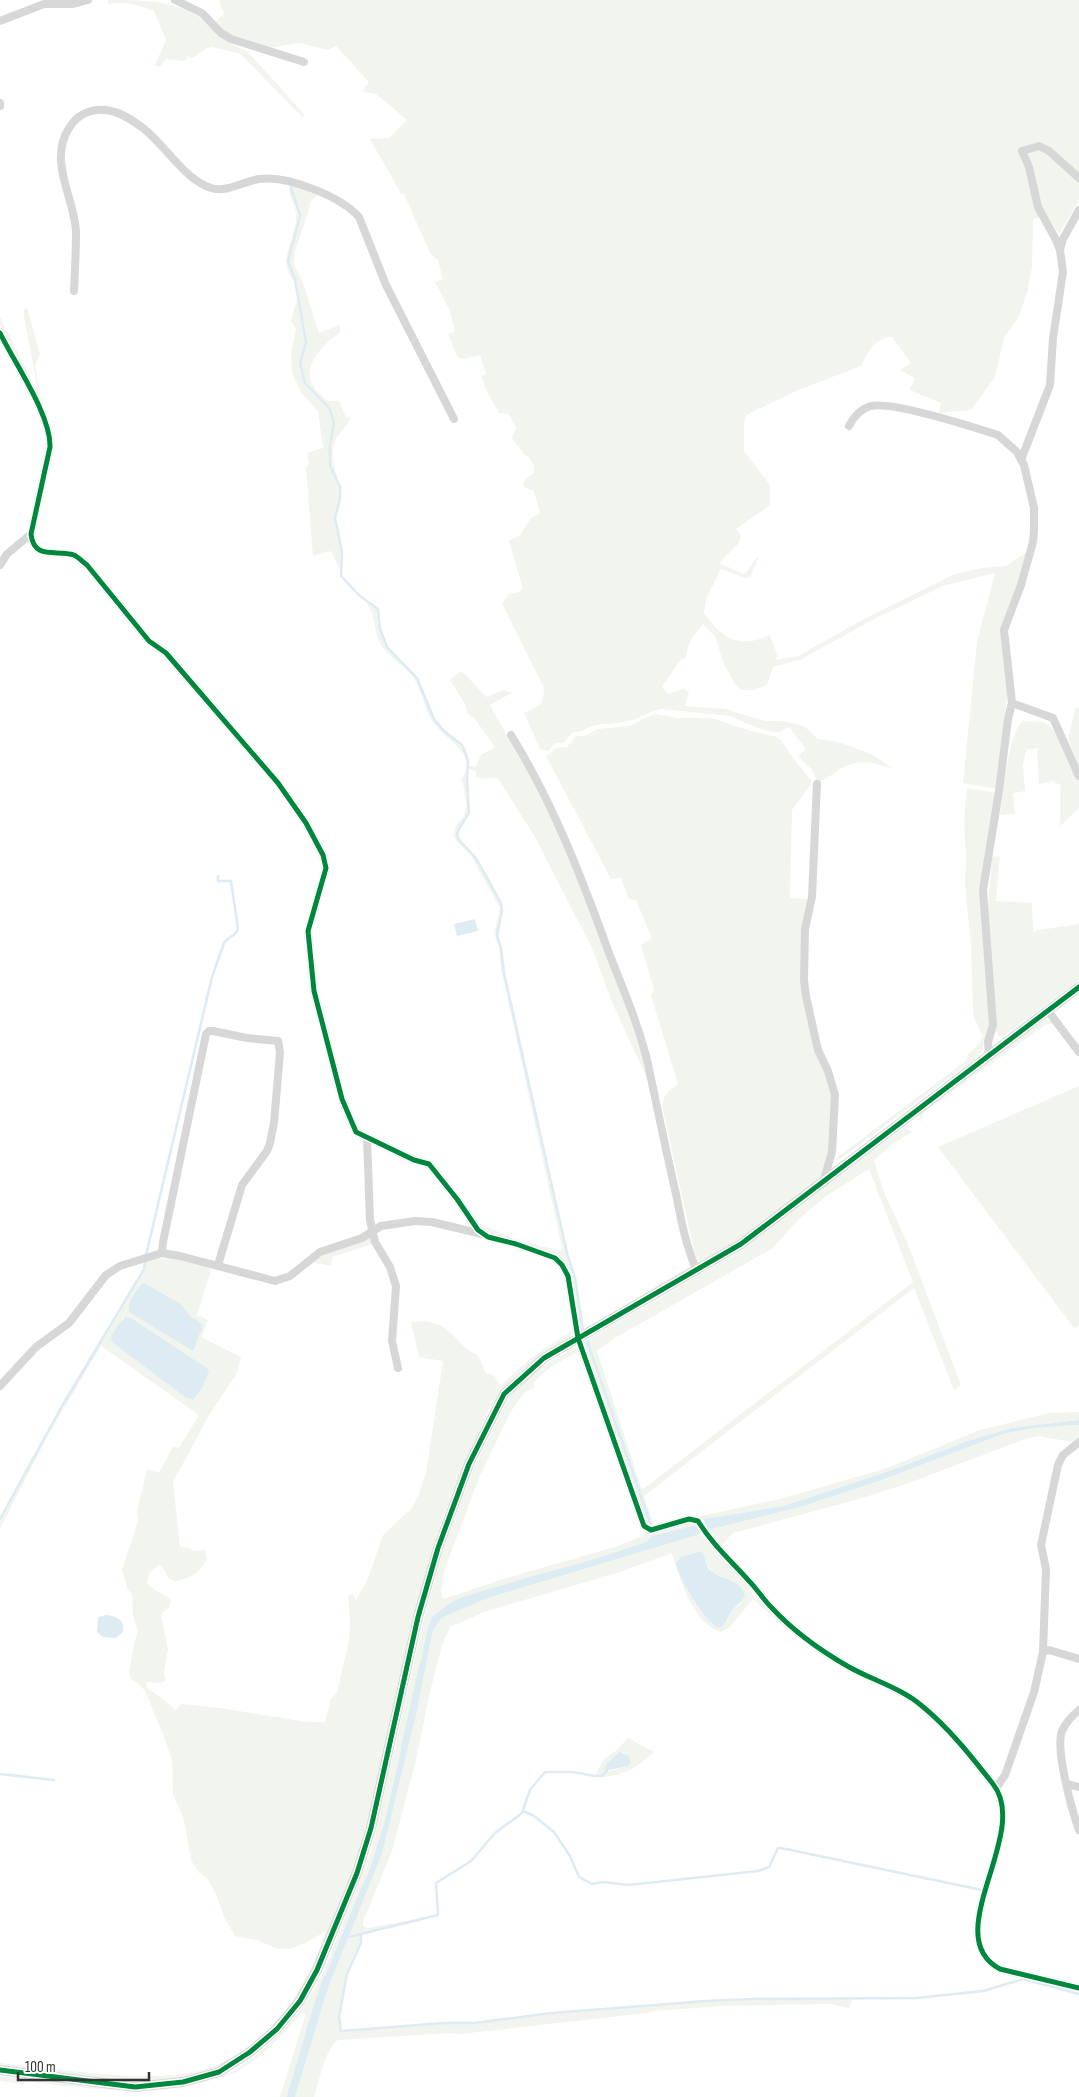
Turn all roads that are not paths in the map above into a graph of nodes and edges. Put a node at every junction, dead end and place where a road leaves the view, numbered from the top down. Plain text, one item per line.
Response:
1 (88, 0) edge
2 (175, 0) edge
3 (0, 21) edge
4 (304, 62) dead end
5 (1079, 178) edge
6 (1079, 210) edge
7 (1060, 250) junction
8 (74, 291) dead end
9 (0, 333) edge
10 (454, 418) dead end
11 (849, 426) dead end
12 (1021, 460) junction
13 (31, 534) junction
14 (0, 566) edge
15 (1012, 704) junction
16 (511, 736) dead end
17 (1079, 776) edge
18 (816, 784) dead end
19 (1079, 987) edge
20 (1048, 1011) junction
21 (1079, 1052) edge
22 (989, 1055) junction
23 (367, 1138) junction
24 (823, 1182) junction
25 (373, 1231) junction
26 (484, 1234) junction
27 (162, 1254) junction
28 (218, 1265) junction
29 (697, 1271) junction
30 (578, 1338) junction
31 (398, 1368) dead end
32 (0, 1386) edge
33 (1079, 1442) edge
34 (1043, 1652) junction
35 (1079, 1659) edge
36 (1079, 1710) edge
37 (1067, 1784) junction
38 (1079, 1787) edge
39 (996, 1788) junction
40 (1079, 1830) edge
41 (1079, 1988) edge
42 (0, 2070) edge

1 - 3 street
2 - 4 street
5 - 7 street
6 - 7 street
7 - 12 street
8 - 10 street
9 - 13 street
11 - 12 street
12 - 15 street
13 - 14 street
13 - 23 street
15 - 17 street
15 - 22 street
16 - 29 street
18 - 24 street
19 - 20 street
20 - 21 street
20 - 22 street
22 - 24 street
23 - 25 street
23 - 26 street
24 - 29 street
25 - 26 street
25 - 28 street
25 - 31 street
26 - 30 street
27 - 28 street
27 - 28 street
27 - 32 street
29 - 30 street
30 - 39 street
30 - 42 street
33 - 34 street
34 - 35 street
34 - 39 street
36 - 37 street
37 - 38 street
37 - 40 street
39 - 41 street

